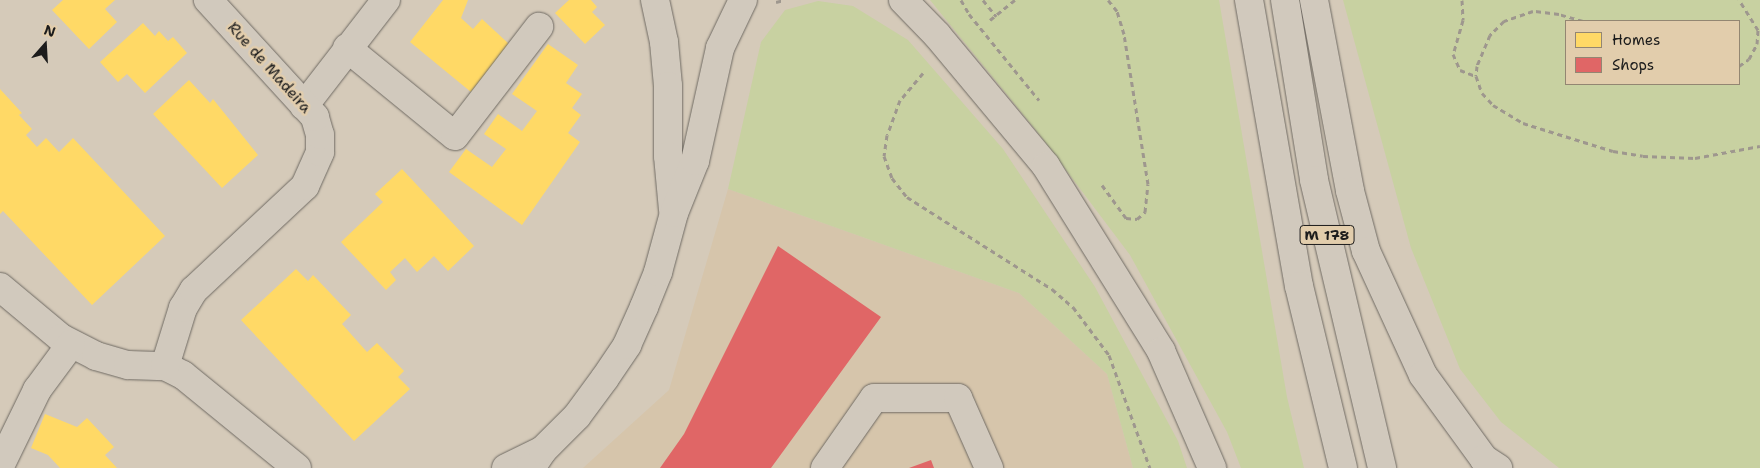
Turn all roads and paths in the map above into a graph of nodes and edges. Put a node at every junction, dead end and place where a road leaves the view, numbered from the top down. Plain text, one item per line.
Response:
1 (208, 0) edge
2 (386, 0) edge
3 (655, 0) edge
4 (743, 0) edge
5 (903, 0) edge
6 (961, 0) edge
7 (983, 0) edge
8 (1015, 0) edge
9 (1108, 0) edge
10 (1249, 0) edge
11 (1285, 0) edge
12 (1314, 0) edge
13 (1462, 0) edge
14 (1739, 0) edge
15 (996, 16) junction
16 (990, 20) dead end
17 (1579, 20) edge
18 (538, 27) dead end
19 (1759, 29) edge
20 (347, 48) junction
21 (1740, 65) edge
22 (930, 67) dead end
23 (1476, 76) junction
24 (1041, 102) dead end
25 (304, 106) junction
26 (1760, 146) edge
27 (1098, 180) dead end
28 (674, 213) junction
29 (0, 287) edge
30 (71, 344) junction
31 (165, 366) junction
32 (537, 459) edge
33 (0, 466) edge
34 (297, 468) edge
35 (506, 468) edge
36 (825, 468) edge
37 (989, 468) edge
38 (1150, 468) edge
39 (1212, 468) edge
40 (1343, 468) edge
41 (1382, 468) edge
42 (1498, 468) edge

1 - 25 street, Rue de Madeira
2 - 20 street
3 - 28 street
4 - 28 street
5 - 39 street
6 - 24 path
7 - 15 path
8 - 15 path
9 - 27 path
10 - 40 street, M 178
11 - 41 street, M 178
12 - 42 street
13 - 23 path
14 - 19 path
15 - 16 path
17 - 23 path
18 - 20 street
19 - 21 path
20 - 25 street
22 - 38 path
23 - 26 path
25 - 31 street, Rue de Madeira
28 - 32 street
29 - 30 street
30 - 31 street
30 - 33 street
31 - 34 street
32 - 35 street
36 - 37 street

